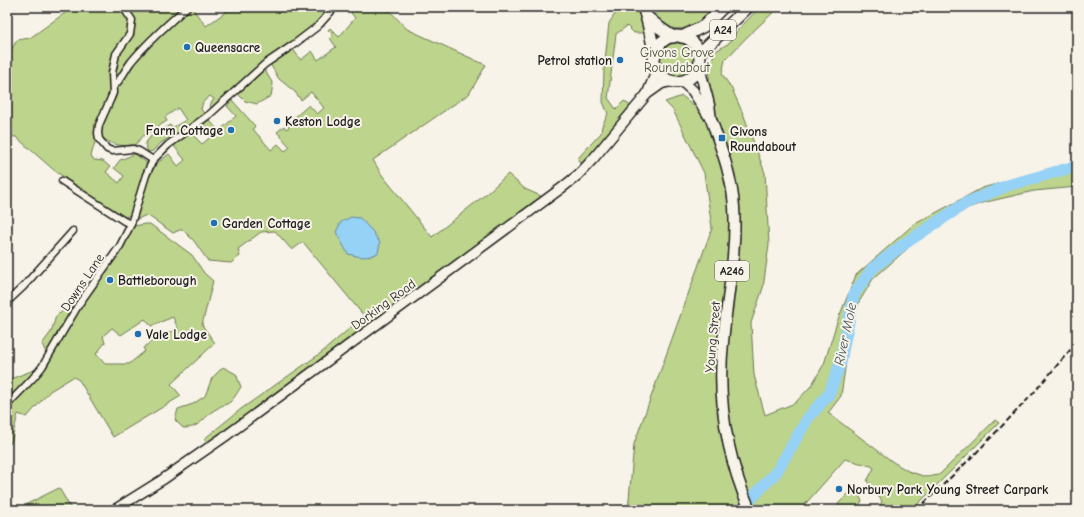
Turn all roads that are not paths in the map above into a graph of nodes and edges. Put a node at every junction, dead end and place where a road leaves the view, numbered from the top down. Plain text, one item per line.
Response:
1 (123, 7) edge
2 (187, 7) edge
3 (336, 7) edge
4 (723, 7) edge
5 (748, 7) edge
6 (645, 12) edge
7 (678, 37) junction
8 (699, 54) junction
9 (654, 55) junction
10 (656, 67) junction
11 (699, 67) junction
12 (677, 81) junction
13 (113, 87) junction
14 (647, 94) junction
15 (711, 118) junction
16 (154, 160) junction
17 (62, 181) dead end
18 (131, 224) junction
19 (73, 231) dead end
20 (7, 302) edge
21 (7, 404) edge
22 (114, 510) edge
23 (750, 510) edge

1 - 13 street
2 - 13 street
3 - 16 street, Downs Lane
4 - 7 highway, A24
5 - 8 highway, A24
6 - 7 highway
6 - 9 highway
7 - 8 highway
7 - 9 highway
8 - 11 highway
9 - 10 highway
10 - 12 highway
10 - 14 main road, Dorking Road
11 - 12 highway
11 - 15 main road, Young Street / A246
12 - 14 main road, Dorking Road
12 - 15 main road, Young Street / A246
13 - 16 street
14 - 22 main road, Dorking Road
15 - 23 main road, Young Street / A246
16 - 18 street, Downs Lane
17 - 18 street
18 - 21 street, Downs Lane
19 - 20 street

